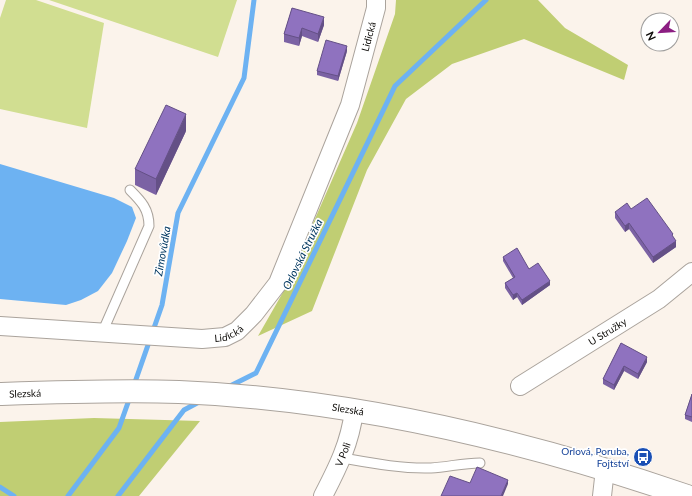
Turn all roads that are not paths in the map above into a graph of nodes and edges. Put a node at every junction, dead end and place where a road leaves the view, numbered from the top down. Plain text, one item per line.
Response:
1 (376, 0) edge
2 (130, 190) dead end
3 (692, 272) edge
4 (0, 326) edge
5 (102, 333) junction
6 (520, 386) dead end
7 (0, 394) edge
8 (354, 411) junction
9 (343, 458) junction
10 (480, 463) dead end
11 (605, 469) junction
12 (323, 496) edge
13 (602, 496) edge
14 (686, 496) edge

1 - 5 street, Lidická
2 - 5 lane
3 - 6 street, U Stružky
4 - 5 street, Lidická
7 - 8 street, Slezská
8 - 9 street, V Poli
8 - 11 street, Slezská
9 - 10 lane
9 - 12 street, V Poli
11 - 13 street
11 - 14 street, Slezská

